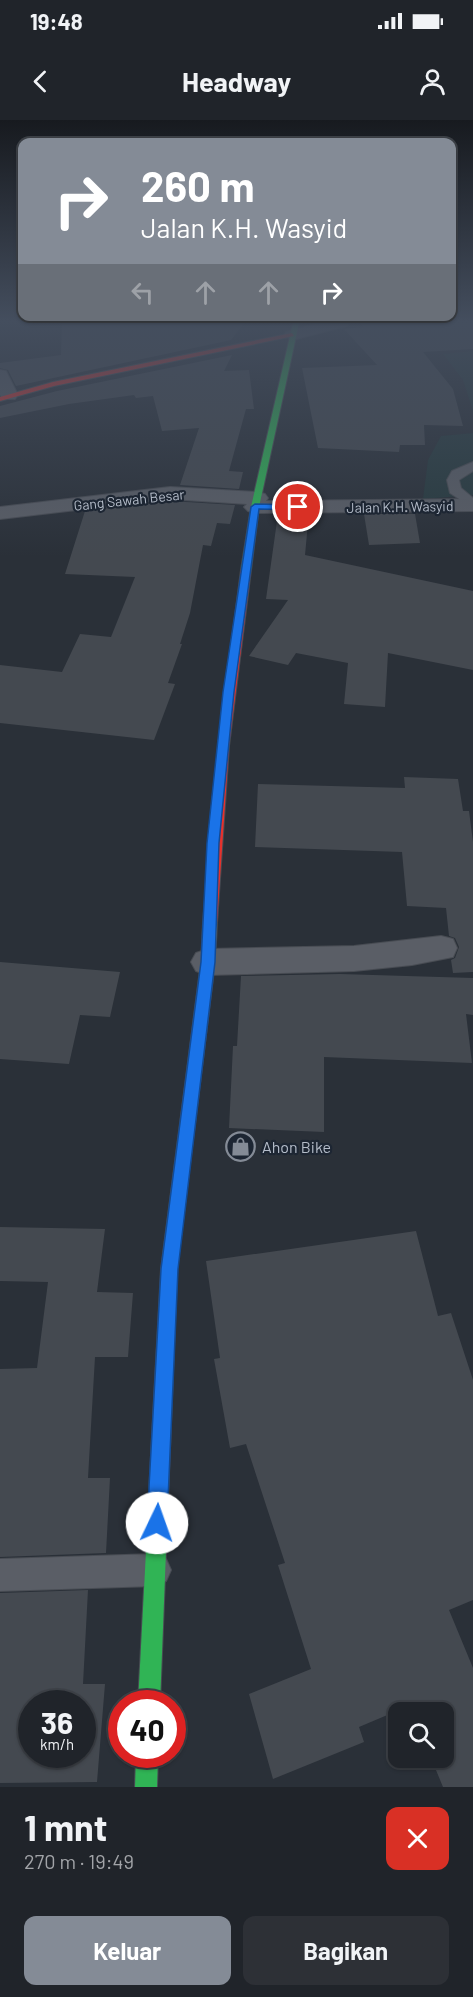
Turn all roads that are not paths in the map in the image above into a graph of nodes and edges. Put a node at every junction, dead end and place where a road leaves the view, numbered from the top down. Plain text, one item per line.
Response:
1 (279, 401) edge
2 (473, 466) edge
3 (257, 502) junction
4 (473, 505) edge
5 (0, 513) edge
6 (441, 948) dead end
7 (208, 962) junction
8 (155, 1570) junction
9 (0, 1575) edge
10 (150, 1690) edge
11 (147, 1768) edge
12 (146, 1787) edge

1 - 3 street
2 - 4 lane
3 - 4 street, Jalan K.H. Wasyid
3 - 5 street, Gang Sawah Besar
3 - 7 street
6 - 7 street
7 - 8 street
8 - 9 lane
8 - 10 street
11 - 12 street

